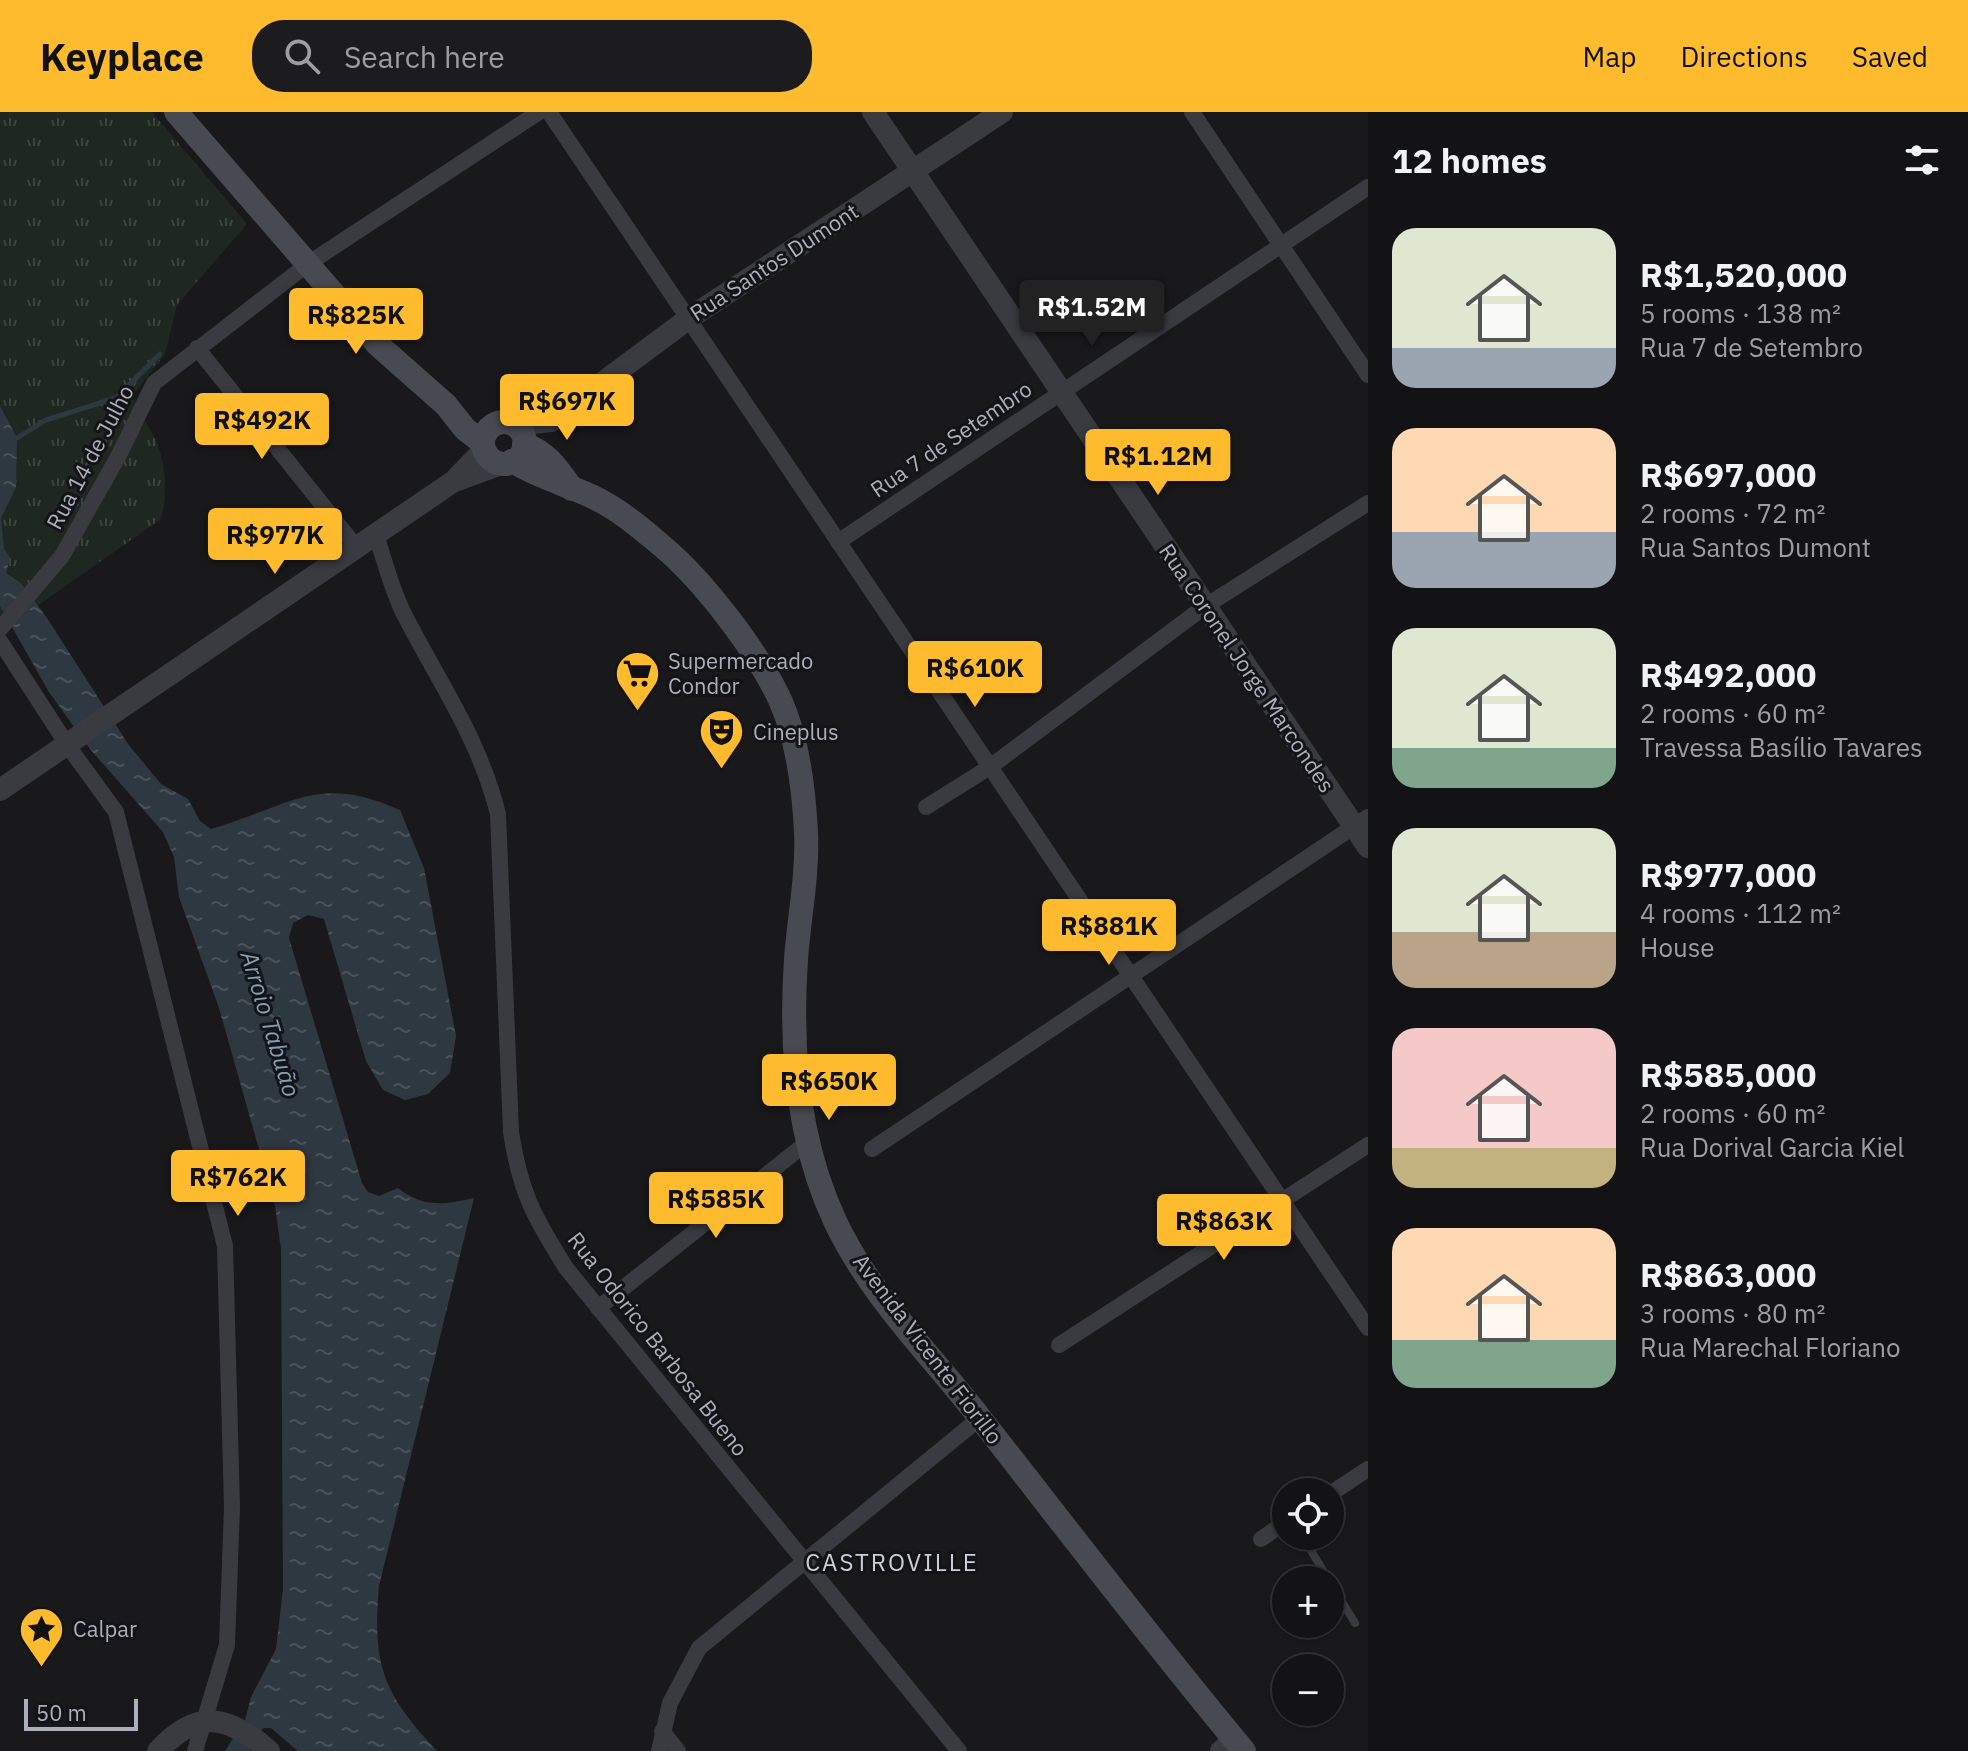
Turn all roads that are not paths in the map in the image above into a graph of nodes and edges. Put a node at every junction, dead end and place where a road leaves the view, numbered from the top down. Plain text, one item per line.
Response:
1 (176, 112) edge
2 (539, 112) edge
3 (549, 112) edge
4 (873, 112) edge
5 (1002, 112) edge
6 (1192, 112) edge
7 (912, 171) junction
8 (1368, 187) edge
9 (1281, 245) junction
10 (309, 263) junction
11 (688, 319) junction
12 (197, 348) junction
13 (1368, 375) edge
14 (1061, 392) junction
15 (506, 444) junction
16 (1368, 503) edge
17 (367, 541) junction
18 (838, 542) junction
19 (1204, 607) junction
20 (0, 629) edge
21 (0, 641) edge
22 (73, 743) junction
23 (990, 767) junction
24 (0, 790) edge
25 (926, 807) dead end
26 (1361, 822) edge
27 (1368, 847) edge
28 (1131, 977) junction
29 (809, 1141) junction
30 (1368, 1145) edge
31 (872, 1149) dead end
32 (1281, 1201) junction
33 (598, 1308) junction
34 (1368, 1328) edge
35 (1059, 1345) dead end
36 (980, 1418) junction
37 (1368, 1469) edge
38 (1344, 1485) edge
39 (1272, 1532) edge
40 (1261, 1539) dead end
41 (805, 1562) junction
42 (1344, 1605) edge
43 (1355, 1623) dead end
44 (206, 1722) junction
45 (662, 1731) junction
46 (264, 1747) edge
47 (1233, 1747) edge
48 (158, 1751) edge
49 (195, 1751) edge
50 (659, 1751) edge
51 (678, 1751) edge
52 (959, 1751) edge

1 - 10 main road
2 - 10 street, Rua 14 de Julho
3 - 11 street
4 - 7 street, Rua Coronel Jorge Marcondes
5 - 7 street, Rua Santos Dumont
6 - 9 street
7 - 11 street, Rua Santos Dumont
7 - 14 street, Rua Coronel Jorge Marcondes
8 - 9 street, Rua 7 de Setembro
9 - 13 street
9 - 14 street, Rua 7 de Setembro
10 - 12 street, Rua 14 de Julho
10 - 15 main road, Avenida Vicente Fiorillo
11 - 15 street, Rua Santos Dumont
11 - 18 street
12 - 17 street, Rua Odorico Barbosa Bueno
12 - 20 street, Rua 14 de Julho
14 - 18 street, Rua 7 de Setembro
14 - 19 street, Rua Coronel Jorge Marcondes
15 - 17 street
15 - 29 main road, Avenida Vicente Fiorillo
16 - 19 street
17 - 22 street
17 - 33 street, Rua Odorico Barbosa Bueno
18 - 23 street
19 - 23 street
19 - 26 street, Rua Coronel Jorge Marcondes
21 - 22 street
22 - 24 street
22 - 44 street
23 - 25 street
23 - 28 street
26 - 27 street, Rua Coronel Jorge Marcondes
26 - 28 street
28 - 31 street
28 - 32 street
29 - 33 street
29 - 36 main road, Avenida Vicente Fiorillo
30 - 32 street
32 - 34 street
32 - 35 street
33 - 41 street, Rua Odorico Barbosa Bueno
36 - 41 street
36 - 47 main road, Avenida Vicente Fiorillo
37 - 38 street
39 - 40 street
41 - 45 street
41 - 52 street, Rua Odorico Barbosa Bueno
42 - 43 lane
44 - 46 street
44 - 48 street
44 - 49 street
45 - 50 street
45 - 51 street

